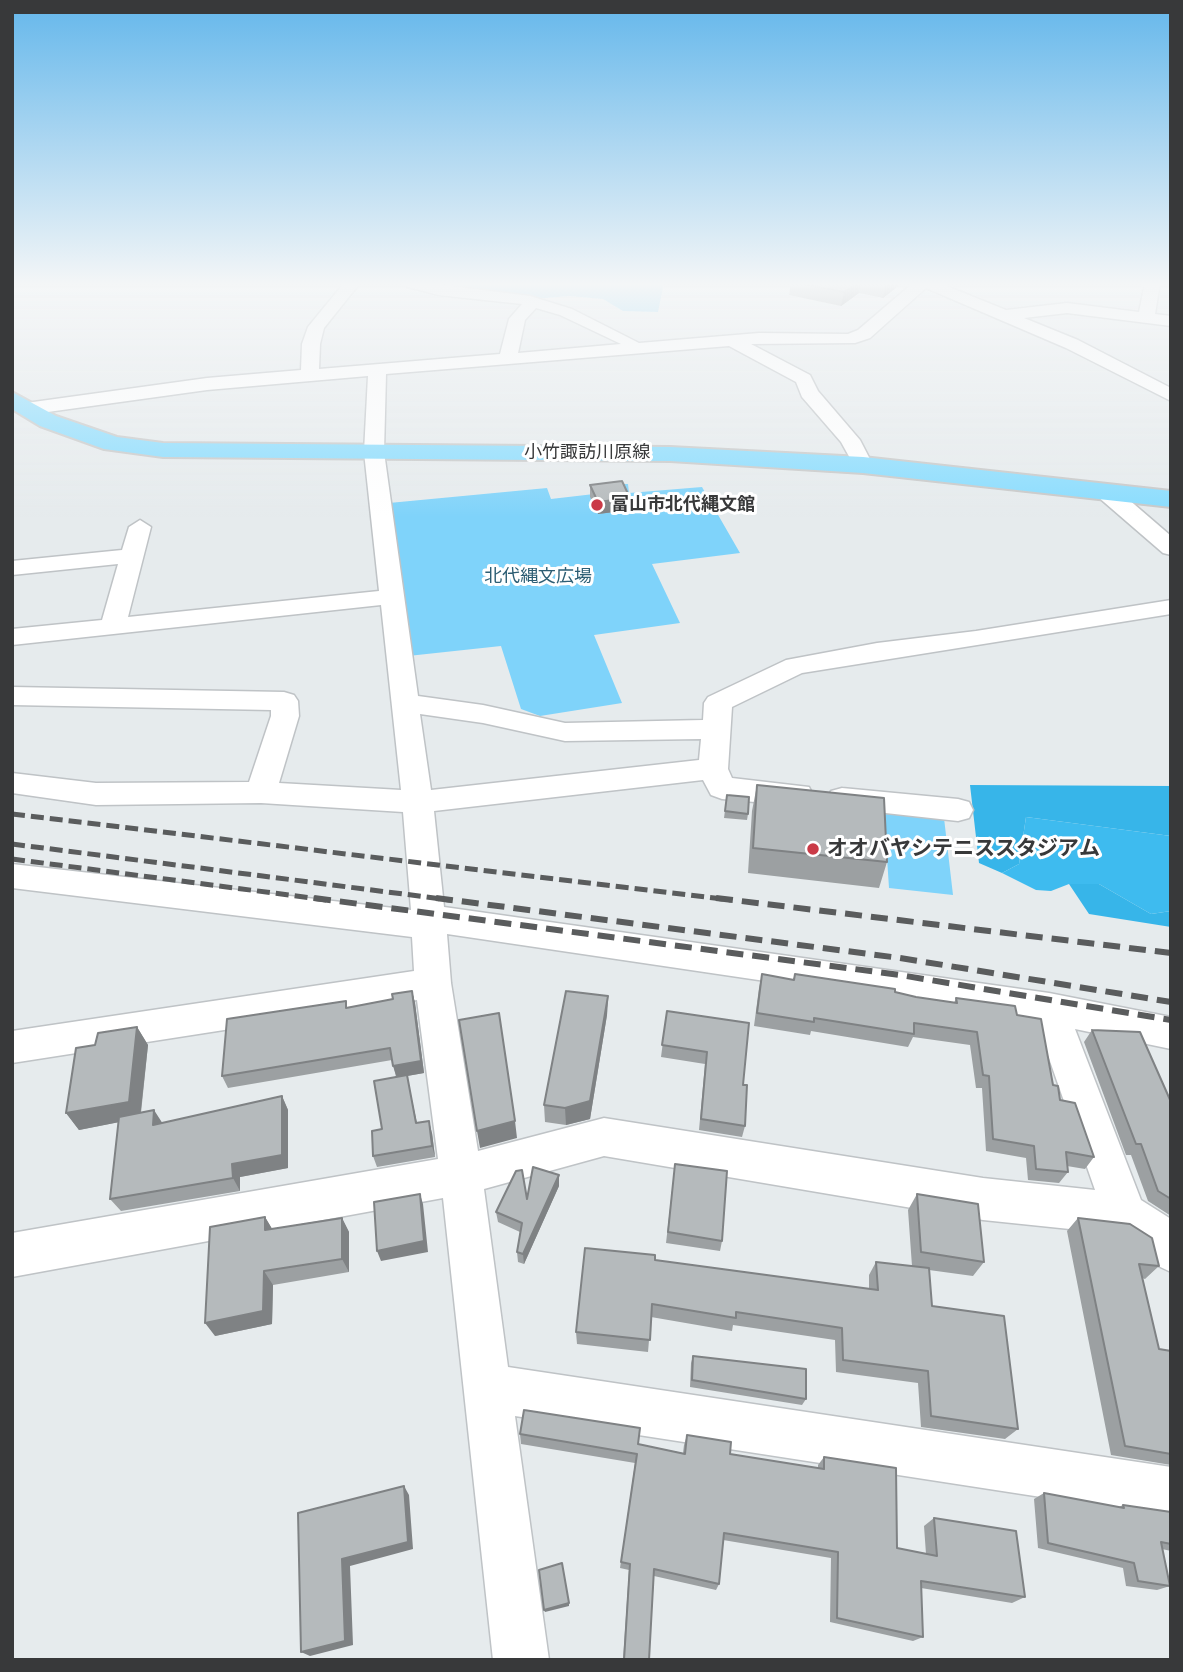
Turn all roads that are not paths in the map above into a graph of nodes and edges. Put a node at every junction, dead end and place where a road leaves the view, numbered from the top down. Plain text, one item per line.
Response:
1 (310, 361) edge
2 (484, 361) edge
3 (771, 361) edge
4 (1108, 361) edge
5 (377, 370) junction
6 (310, 375) junction
7 (1171, 395) edge
8 (19, 404) edge
9 (374, 452) junction
10 (863, 465) junction
11 (1105, 491) junction
12 (1171, 499) edge
13 (140, 527) dead end
14 (1171, 548) edge
15 (131, 556) junction
16 (12, 568) edge
17 (391, 597) junction
18 (1171, 607) edge
19 (113, 626) junction
20 (12, 637) edge
21 (16, 701) edge
22 (404, 703) junction
23 (716, 729) junction
24 (713, 769) junction
25 (12, 783) edge
26 (261, 792) junction
27 (416, 802) junction
28 (958, 810) dead end
29 (12, 876) edge
30 (427, 922) junction
31 (433, 983) junction
32 (1049, 1008) junction
33 (1171, 1033) edge
34 (12, 1047) edge
35 (461, 1175) junction
36 (1125, 1214) junction
37 (1171, 1250) edge
38 (12, 1255) edge
39 (488, 1388) junction
40 (1171, 1492) edge
41 (521, 1660) edge

1 - 6 street
2 - 5 street
3 - 10 street
4 - 7 street
5 - 6 street
5 - 9 street
6 - 8 street
8 - 9 main road, 小竹諏訪川原線
9 - 10 main road, 小竹諏訪川原線
9 - 17 street
10 - 11 main road, 小竹諏訪川原線
11 - 12 main road, 小竹諏訪川原線
11 - 14 street
13 - 15 street
15 - 16 street
15 - 19 street
17 - 19 street
17 - 22 street
18 - 23 street
19 - 20 street
21 - 26 street
22 - 23 street
22 - 27 street
23 - 24 street
24 - 27 street
24 - 28 street
25 - 26 street
26 - 27 street
27 - 30 street
29 - 30 street
30 - 31 street
30 - 32 street
31 - 34 street
31 - 35 street
32 - 33 street
32 - 36 street
35 - 36 street
35 - 38 street
35 - 39 street
36 - 37 street
39 - 40 street
39 - 41 street

